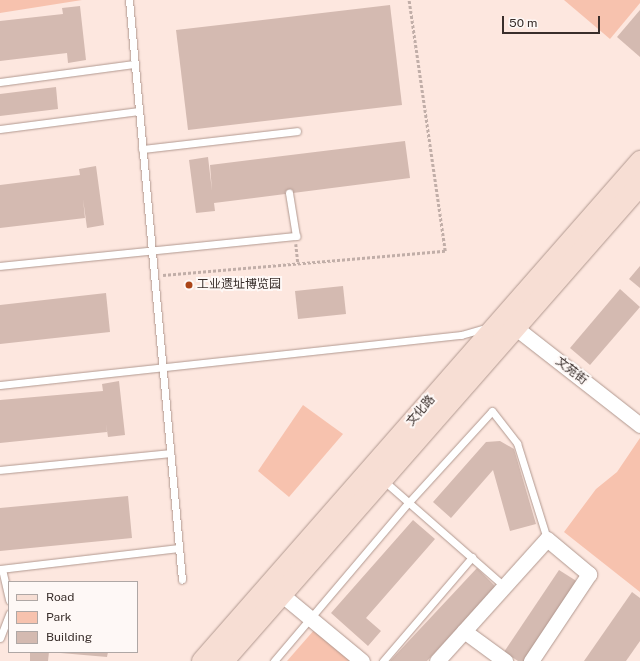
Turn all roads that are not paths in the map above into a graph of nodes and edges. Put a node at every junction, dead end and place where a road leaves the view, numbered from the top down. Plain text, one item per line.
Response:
1 (128, 0) edge
2 (134, 64) junction
3 (0, 82) edge
4 (139, 111) junction
5 (0, 129) edge
6 (297, 131) dead end
7 (142, 149) junction
8 (640, 161) edge
9 (640, 184) edge
10 (289, 193) dead end
11 (152, 251) junction
12 (0, 266) edge
13 (505, 323) junction
14 (162, 367) junction
15 (0, 385) edge
16 (640, 425) edge
17 (170, 452) junction
18 (0, 470) edge
19 (382, 478) junction
20 (409, 502) junction
21 (547, 539) junction
22 (179, 548) junction
23 (472, 557) junction
24 (1, 569) edge
25 (182, 580) dead end
26 (504, 586) junction
27 (280, 594) junction
28 (8, 596) edge
29 (8, 617) edge
30 (312, 619) junction
31 (464, 631) junction
32 (0, 638) edge
33 (202, 661) edge
34 (222, 661) edge
35 (274, 661) edge
36 (362, 661) edge
37 (383, 661) edge
38 (437, 661) edge
39 (505, 661) edge
40 (531, 661) edge

1 - 2 lane
2 - 3 lane
2 - 4 lane
4 - 5 lane
4 - 7 lane
6 - 7 lane
7 - 11 lane
8 - 13 main road, 文化路
9 - 13 main road, 文化路
10 - 11 lane
11 - 12 lane
11 - 14 lane
13 - 14 lane
13 - 16 street, 文苑街
13 - 19 main road, 文化路
13 - 33 main road, 文化路
14 - 15 lane
14 - 17 lane
17 - 18 lane
17 - 22 lane
19 - 20 lane
19 - 27 main road, 文化路
20 - 21 lane
20 - 23 lane
20 - 30 lane
21 - 26 street
21 - 40 street
22 - 24 lane
22 - 25 lane
23 - 26 lane
23 - 37 lane
24 - 28 lane
26 - 31 street
27 - 30 street
27 - 34 main road, 文化路
29 - 32 lane
30 - 35 lane
30 - 36 street
31 - 38 street
31 - 39 street

